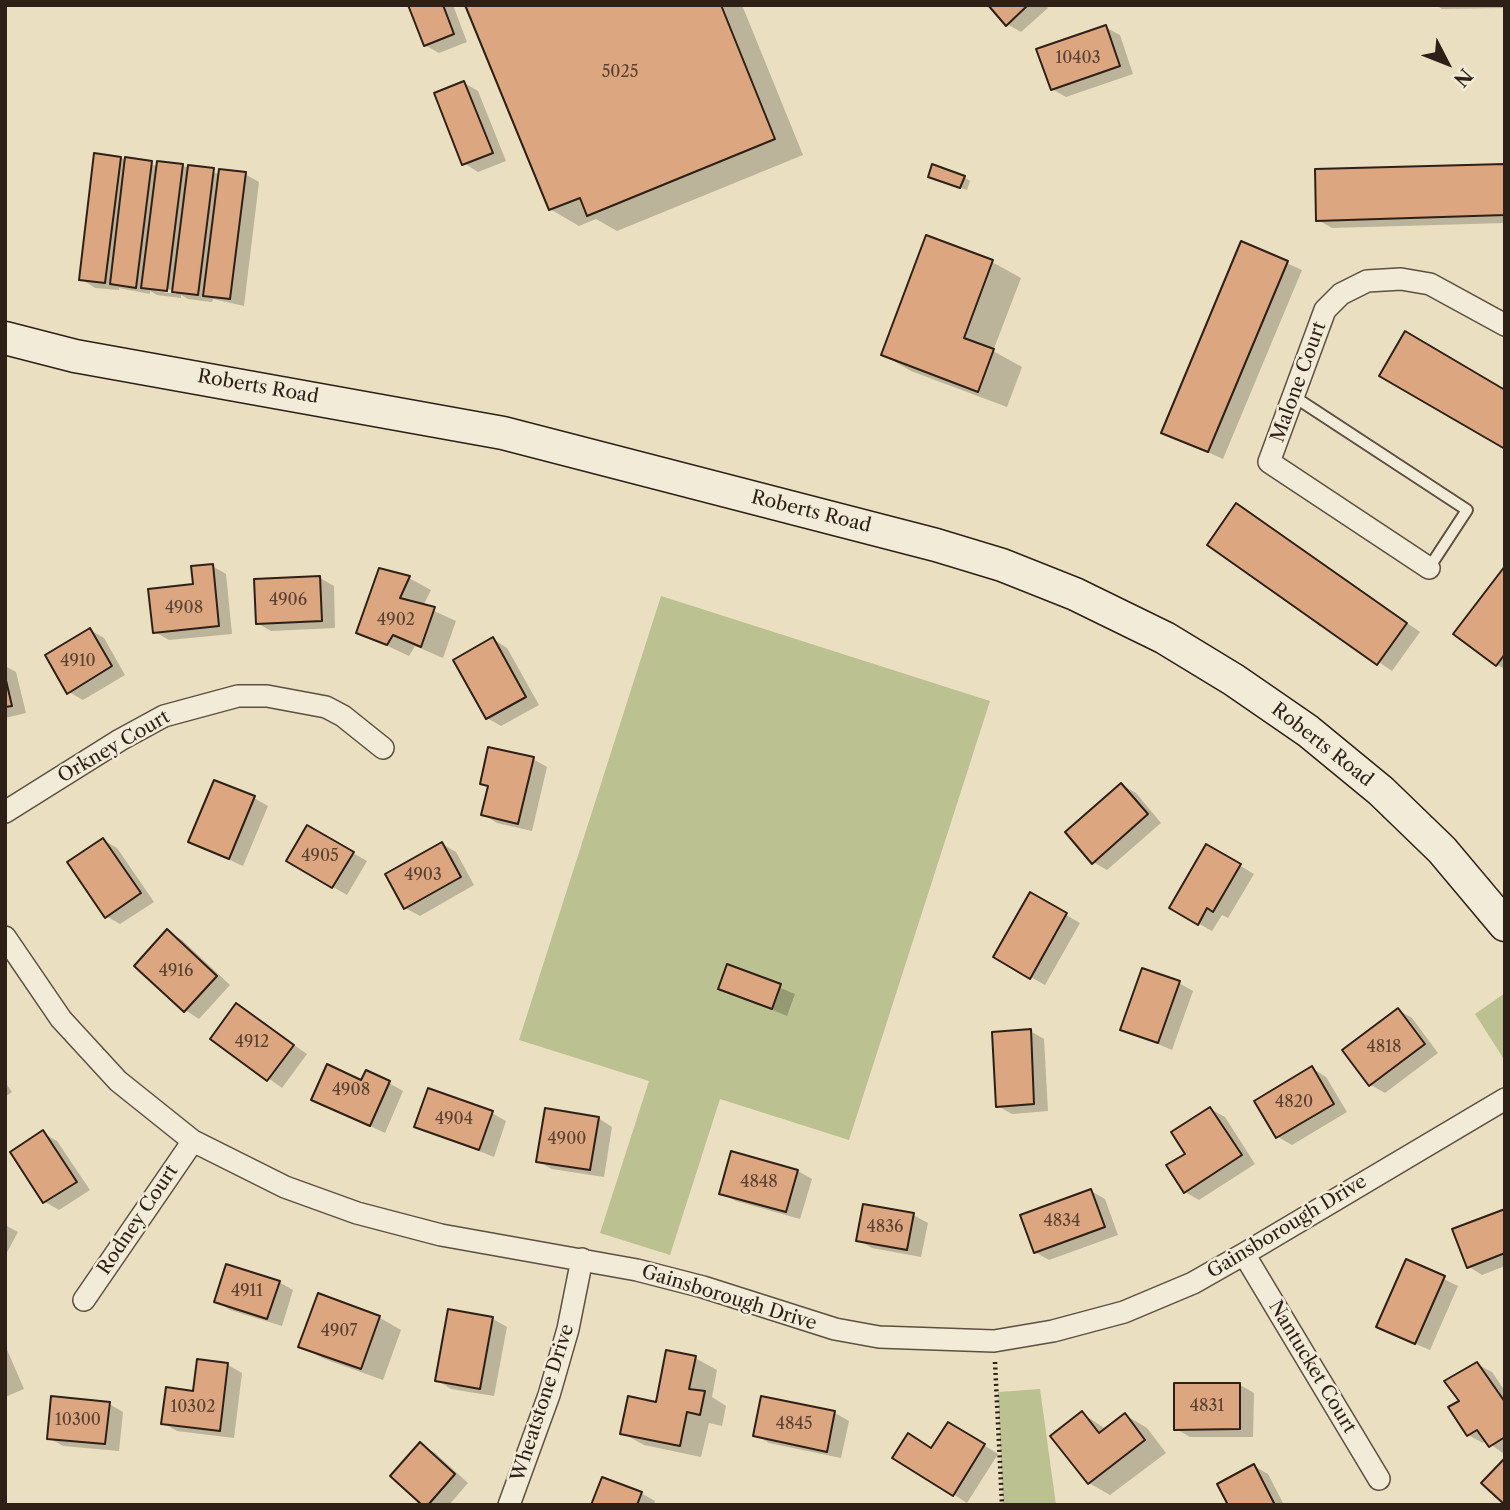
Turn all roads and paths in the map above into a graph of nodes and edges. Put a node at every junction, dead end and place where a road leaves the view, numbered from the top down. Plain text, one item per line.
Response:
1 (1505, 325) edge
2 (5, 338) edge
3 (1293, 396) junction
4 (1429, 568) joint
5 (383, 748) dead end
6 (5, 812) edge
7 (1505, 925) edge
8 (5, 937) edge
9 (1505, 1099) edge
10 (193, 1141) junction
11 (1244, 1255) junction
12 (582, 1259) junction
13 (84, 1300) dead end
14 (994, 1341) junction
15 (1379, 1479) dead end
16 (509, 1505) edge
17 (1002, 1505) edge

1 - 3 street, Malone Court
2 - 7 main road, Roberts Road
3 - 4 street, Malone Court
3 - 4 lane
5 - 6 street, Orkney Court
8 - 10 street, Gainsborough Drive
9 - 11 street, Gainsborough Drive
10 - 12 street, Gainsborough Drive
10 - 13 street, Rodney Court
11 - 14 street, Gainsborough Drive
11 - 15 street, Nantucket Court
12 - 14 street, Gainsborough Drive
12 - 16 street, Wheatstone Drive
14 - 17 path

